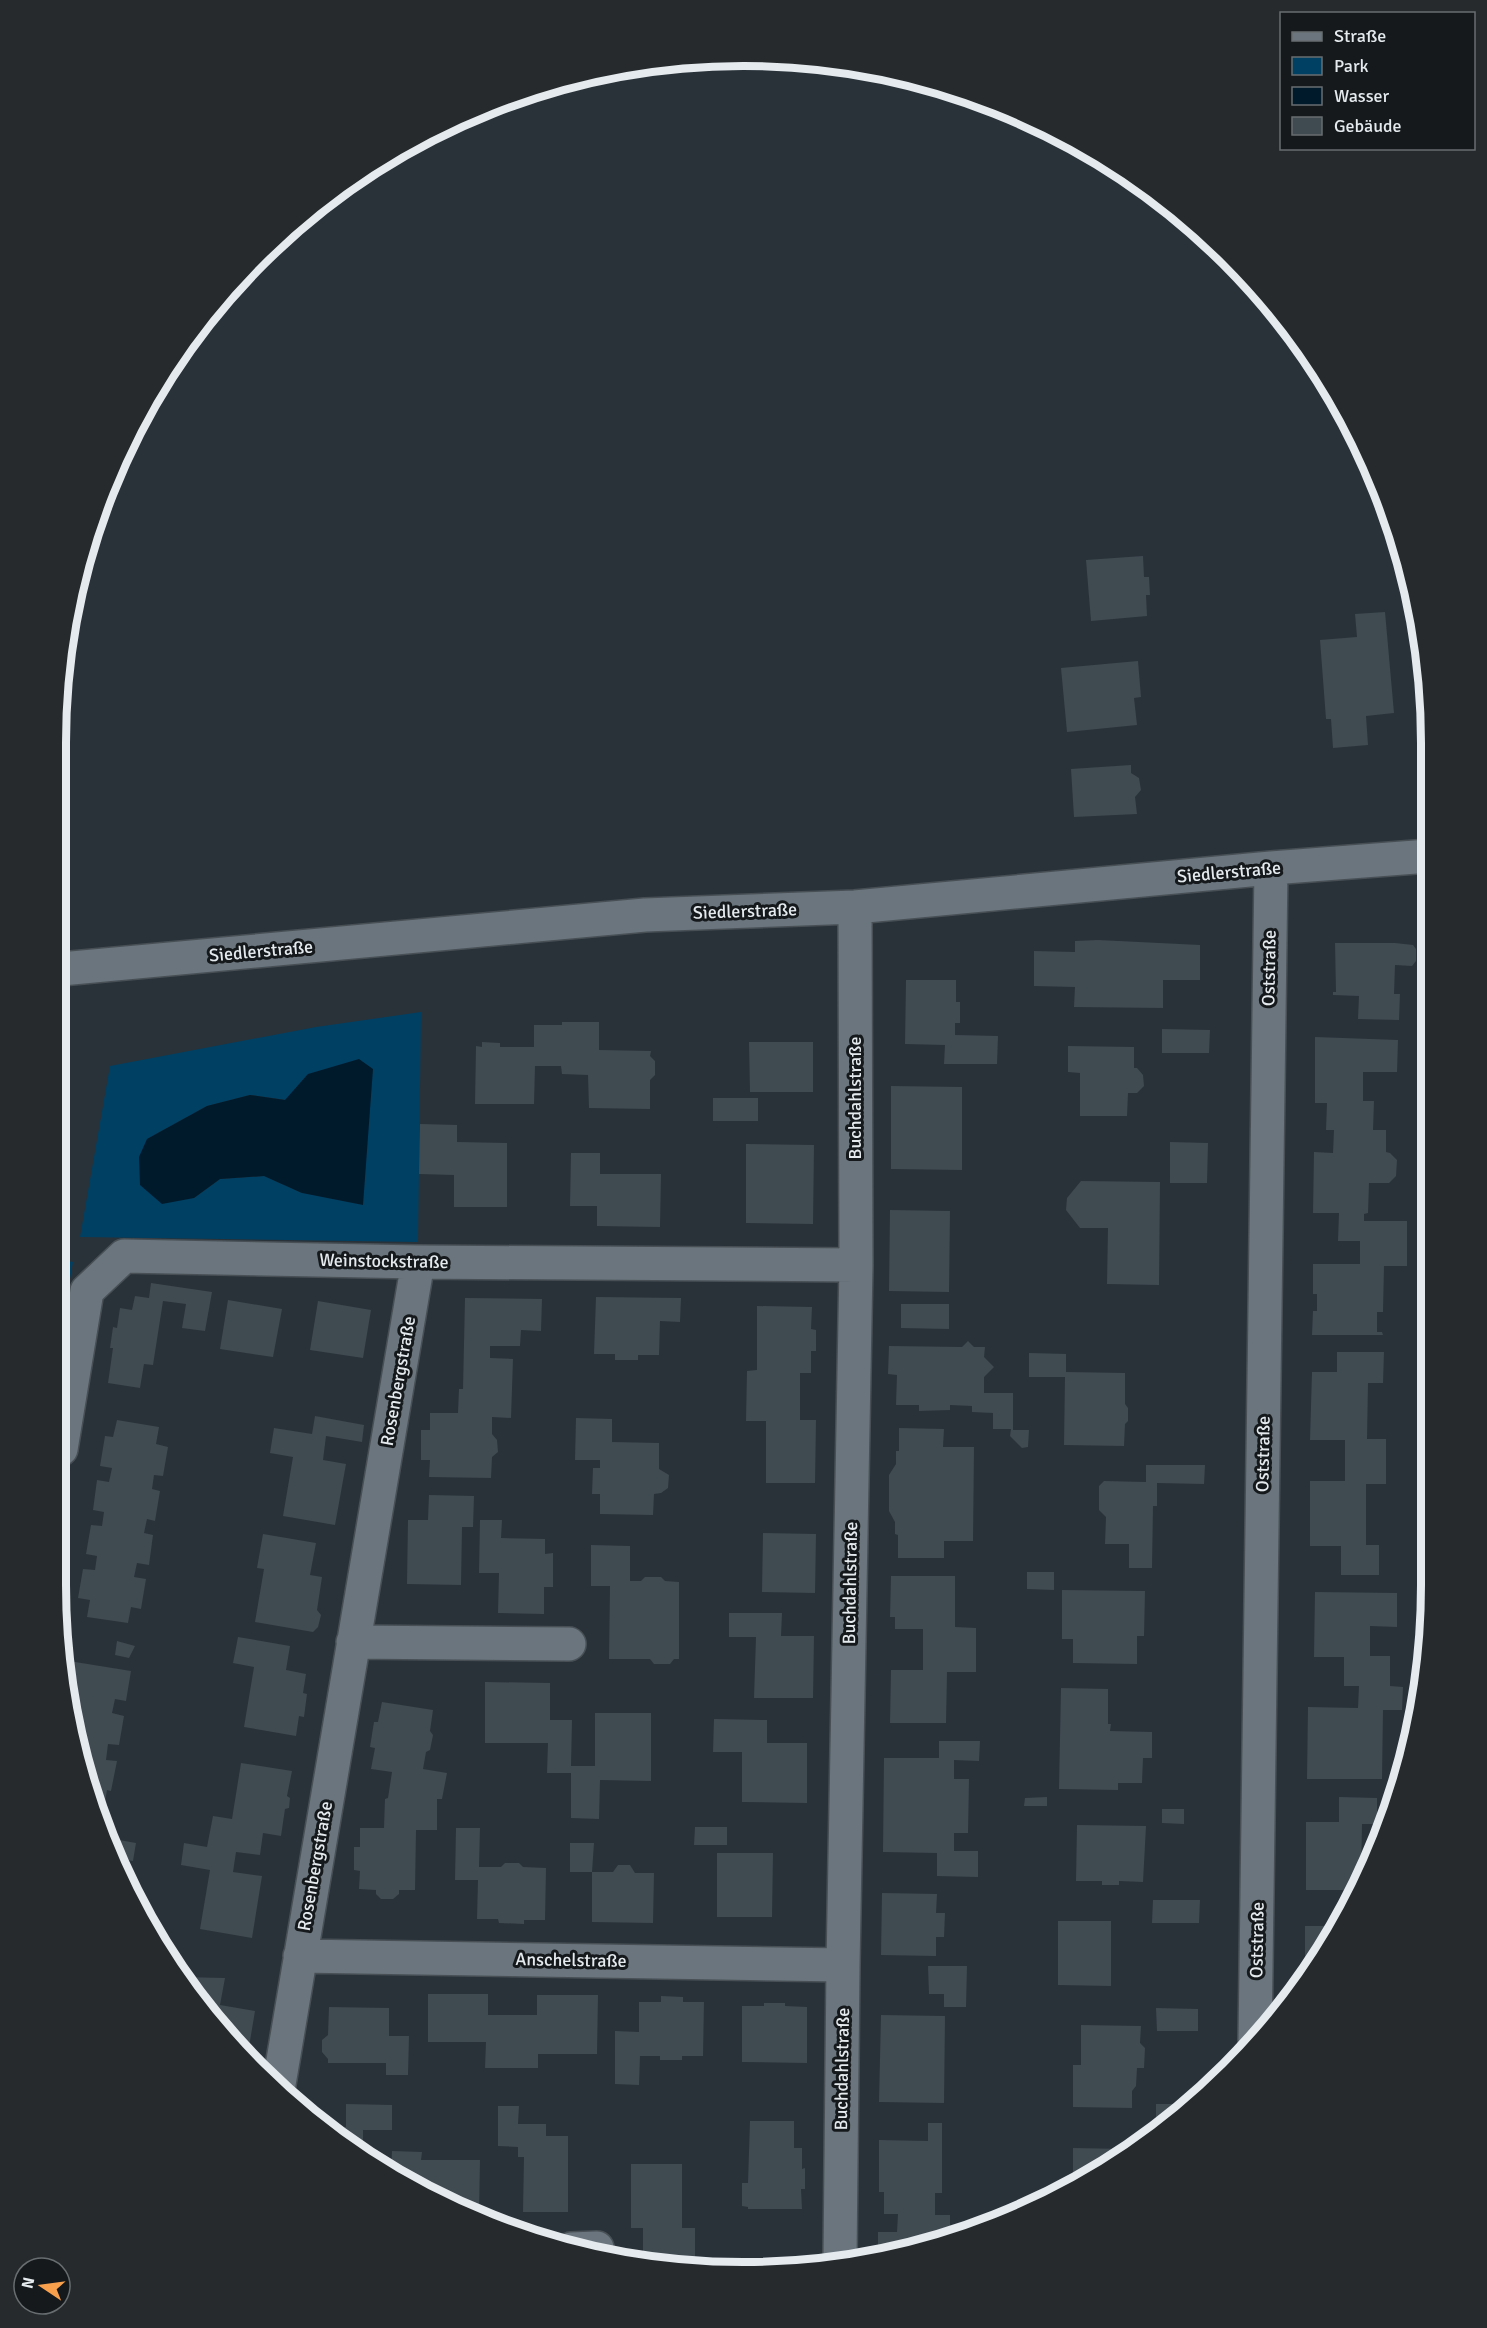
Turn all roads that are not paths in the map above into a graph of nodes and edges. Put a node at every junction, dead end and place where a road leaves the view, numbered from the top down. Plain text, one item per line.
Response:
1 (1421, 857) edge
2 (1271, 868) junction
3 (855, 907) junction
4 (66, 969) edge
5 (418, 1262) junction
6 (856, 1265) junction
7 (66, 1419) edge
8 (353, 1642) junction
9 (569, 1644) dead end
10 (300, 1956) junction
11 (843, 1965) junction
12 (1256, 2027) edge
13 (280, 2078) edge
14 (840, 2255) edge

1 - 2 street, Siedlerstraße
2 - 3 street, Siedlerstraße
2 - 12 street, Oststraße
3 - 4 street, Siedlerstraße
3 - 6 street, Buchdahlstraße
5 - 6 street, Weinstockstraße
5 - 7 street, Weinstockstraße
5 - 8 street, Rosenbergstraße
6 - 11 street, Buchdahlstraße
8 - 9 street
8 - 10 street, Rosenbergstraße
10 - 11 street, Anschelstraße
10 - 13 street, Rosenbergstraße
11 - 14 street, Buchdahlstraße

